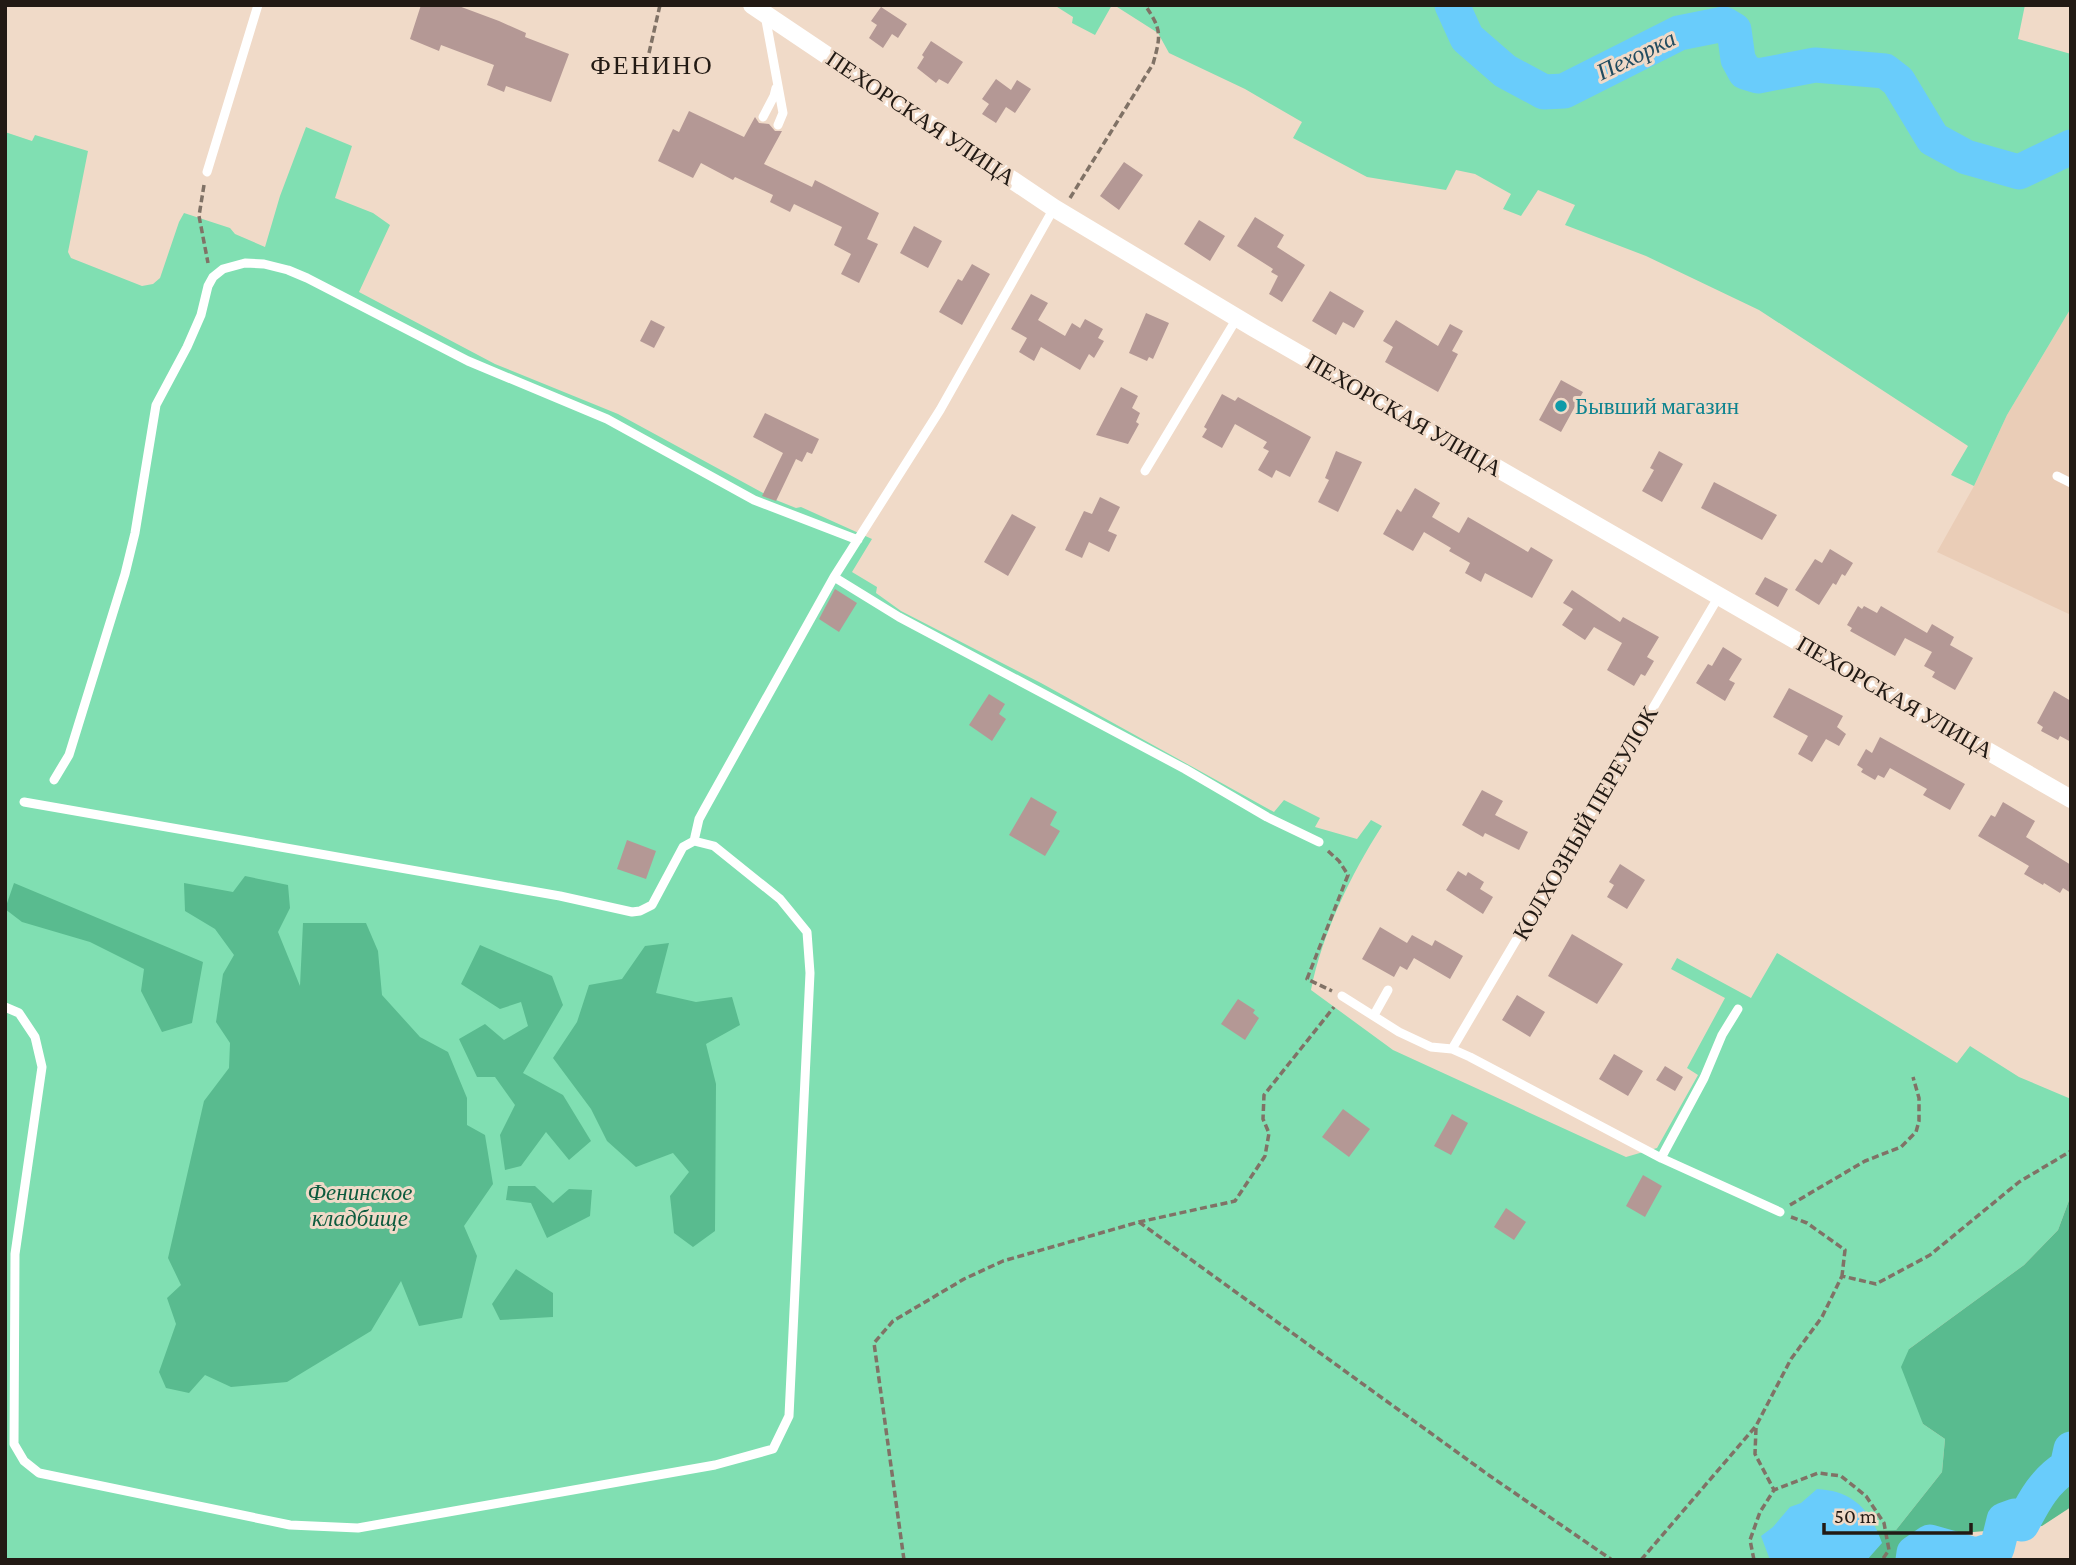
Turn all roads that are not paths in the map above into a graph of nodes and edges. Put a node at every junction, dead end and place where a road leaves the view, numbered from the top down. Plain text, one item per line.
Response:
1 (258, 5) edge
2 (759, 9) edge
3 (776, 86) junction
4 (762, 117) dead end
5 (778, 125) dead end
6 (207, 173) road end
7 (1058, 210) junction
8 (1237, 318) junction
9 (1145, 471) dead end
10 (2057, 475) dead end
11 (2071, 483) edge
12 (858, 540) junction
13 (834, 577) junction
14 (1719, 596) junction
15 (54, 780) dead end
16 (2071, 799) edge
17 (24, 802) dead end
18 (695, 841) junction
19 (1319, 842) road end
20 (1388, 990) dead end
21 (1342, 996) road end
22 (5, 1007) edge
23 (1738, 1009) dead end
24 (1374, 1015) junction
25 (1452, 1049) junction
26 (1661, 1158) junction
27 (1780, 1212) road end

1 - 6 lane
2 - 3 lane
2 - 7 street, ПЕХОРСКАЯ УЛИЦА
3 - 4 lane
3 - 5 lane
7 - 8 street, ПЕХОРСКАЯ УЛИЦА
7 - 12 lane
8 - 9 lane
8 - 14 street, ПЕХОРСКАЯ УЛИЦА
10 - 11 lane
12 - 13 lane
12 - 15 lane
13 - 18 lane
13 - 19 lane
14 - 16 street, ПЕХОРСКАЯ УЛИЦА
14 - 25 lane, КОЛХОЗНЫЙ ПЕРЕУЛОК
17 - 18 lane
18 - 22 lane
20 - 24 lane
21 - 24 lane
23 - 26 lane
24 - 25 lane
25 - 26 lane
26 - 27 lane

